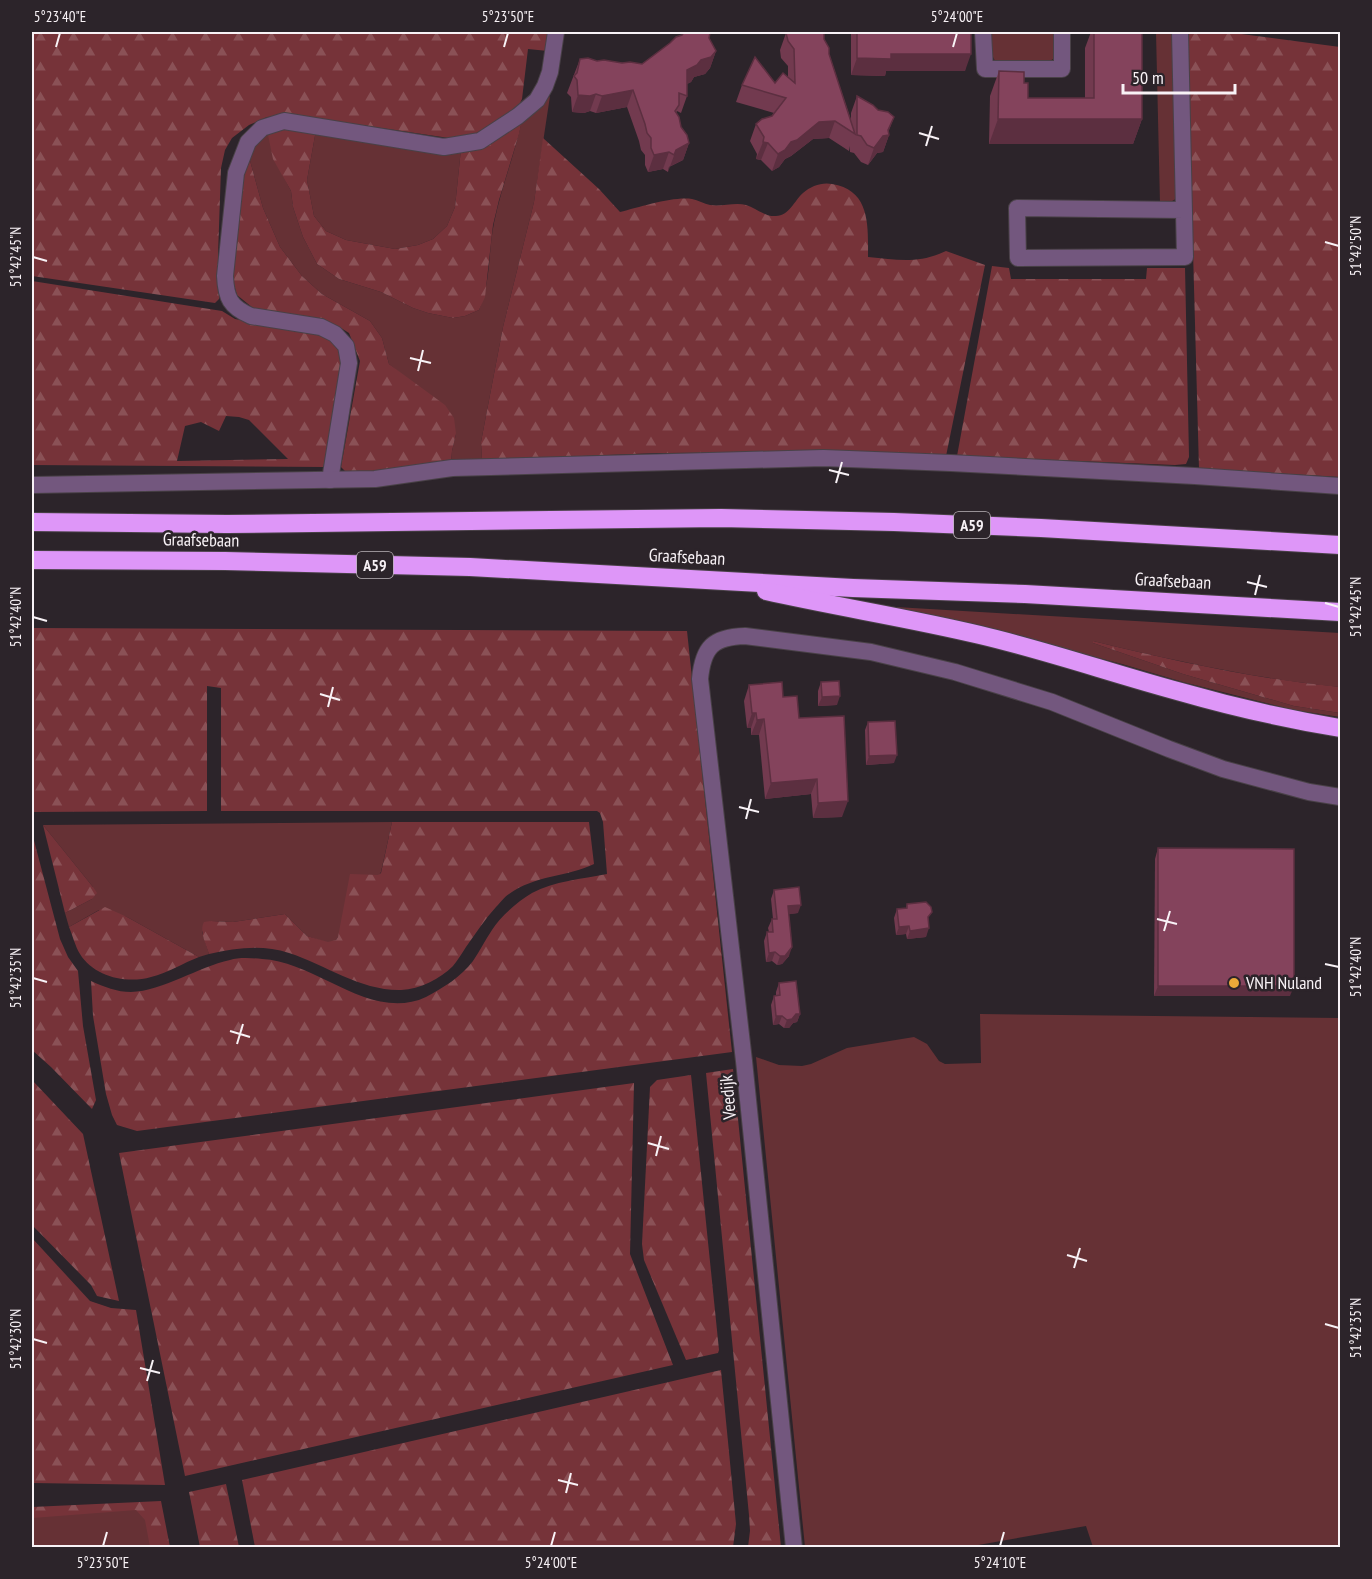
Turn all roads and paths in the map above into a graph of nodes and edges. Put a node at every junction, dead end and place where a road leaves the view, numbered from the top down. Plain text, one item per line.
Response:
1 (556, 32) edge
2 (983, 32) edge
3 (1062, 32) edge
4 (1180, 32) edge
5 (1184, 210) junction
6 (330, 480) junction
7 (32, 485) edge
8 (1341, 486) edge
9 (32, 522) edge
10 (1341, 545) edge
11 (32, 560) edge
12 (718, 580) junction
13 (1341, 612) edge
14 (1341, 728) edge
15 (1341, 797) edge
16 (794, 1548) edge

1 - 6 street
2 - 3 street
4 - 5 street
5 - 5 street
6 - 7 street
6 - 8 street
9 - 10 highway, Graafsebaan / A59
11 - 12 highway, Graafsebaan / A59
12 - 13 highway, Graafsebaan / A59
12 - 14 highway, A59
15 - 16 street, Veedijk

